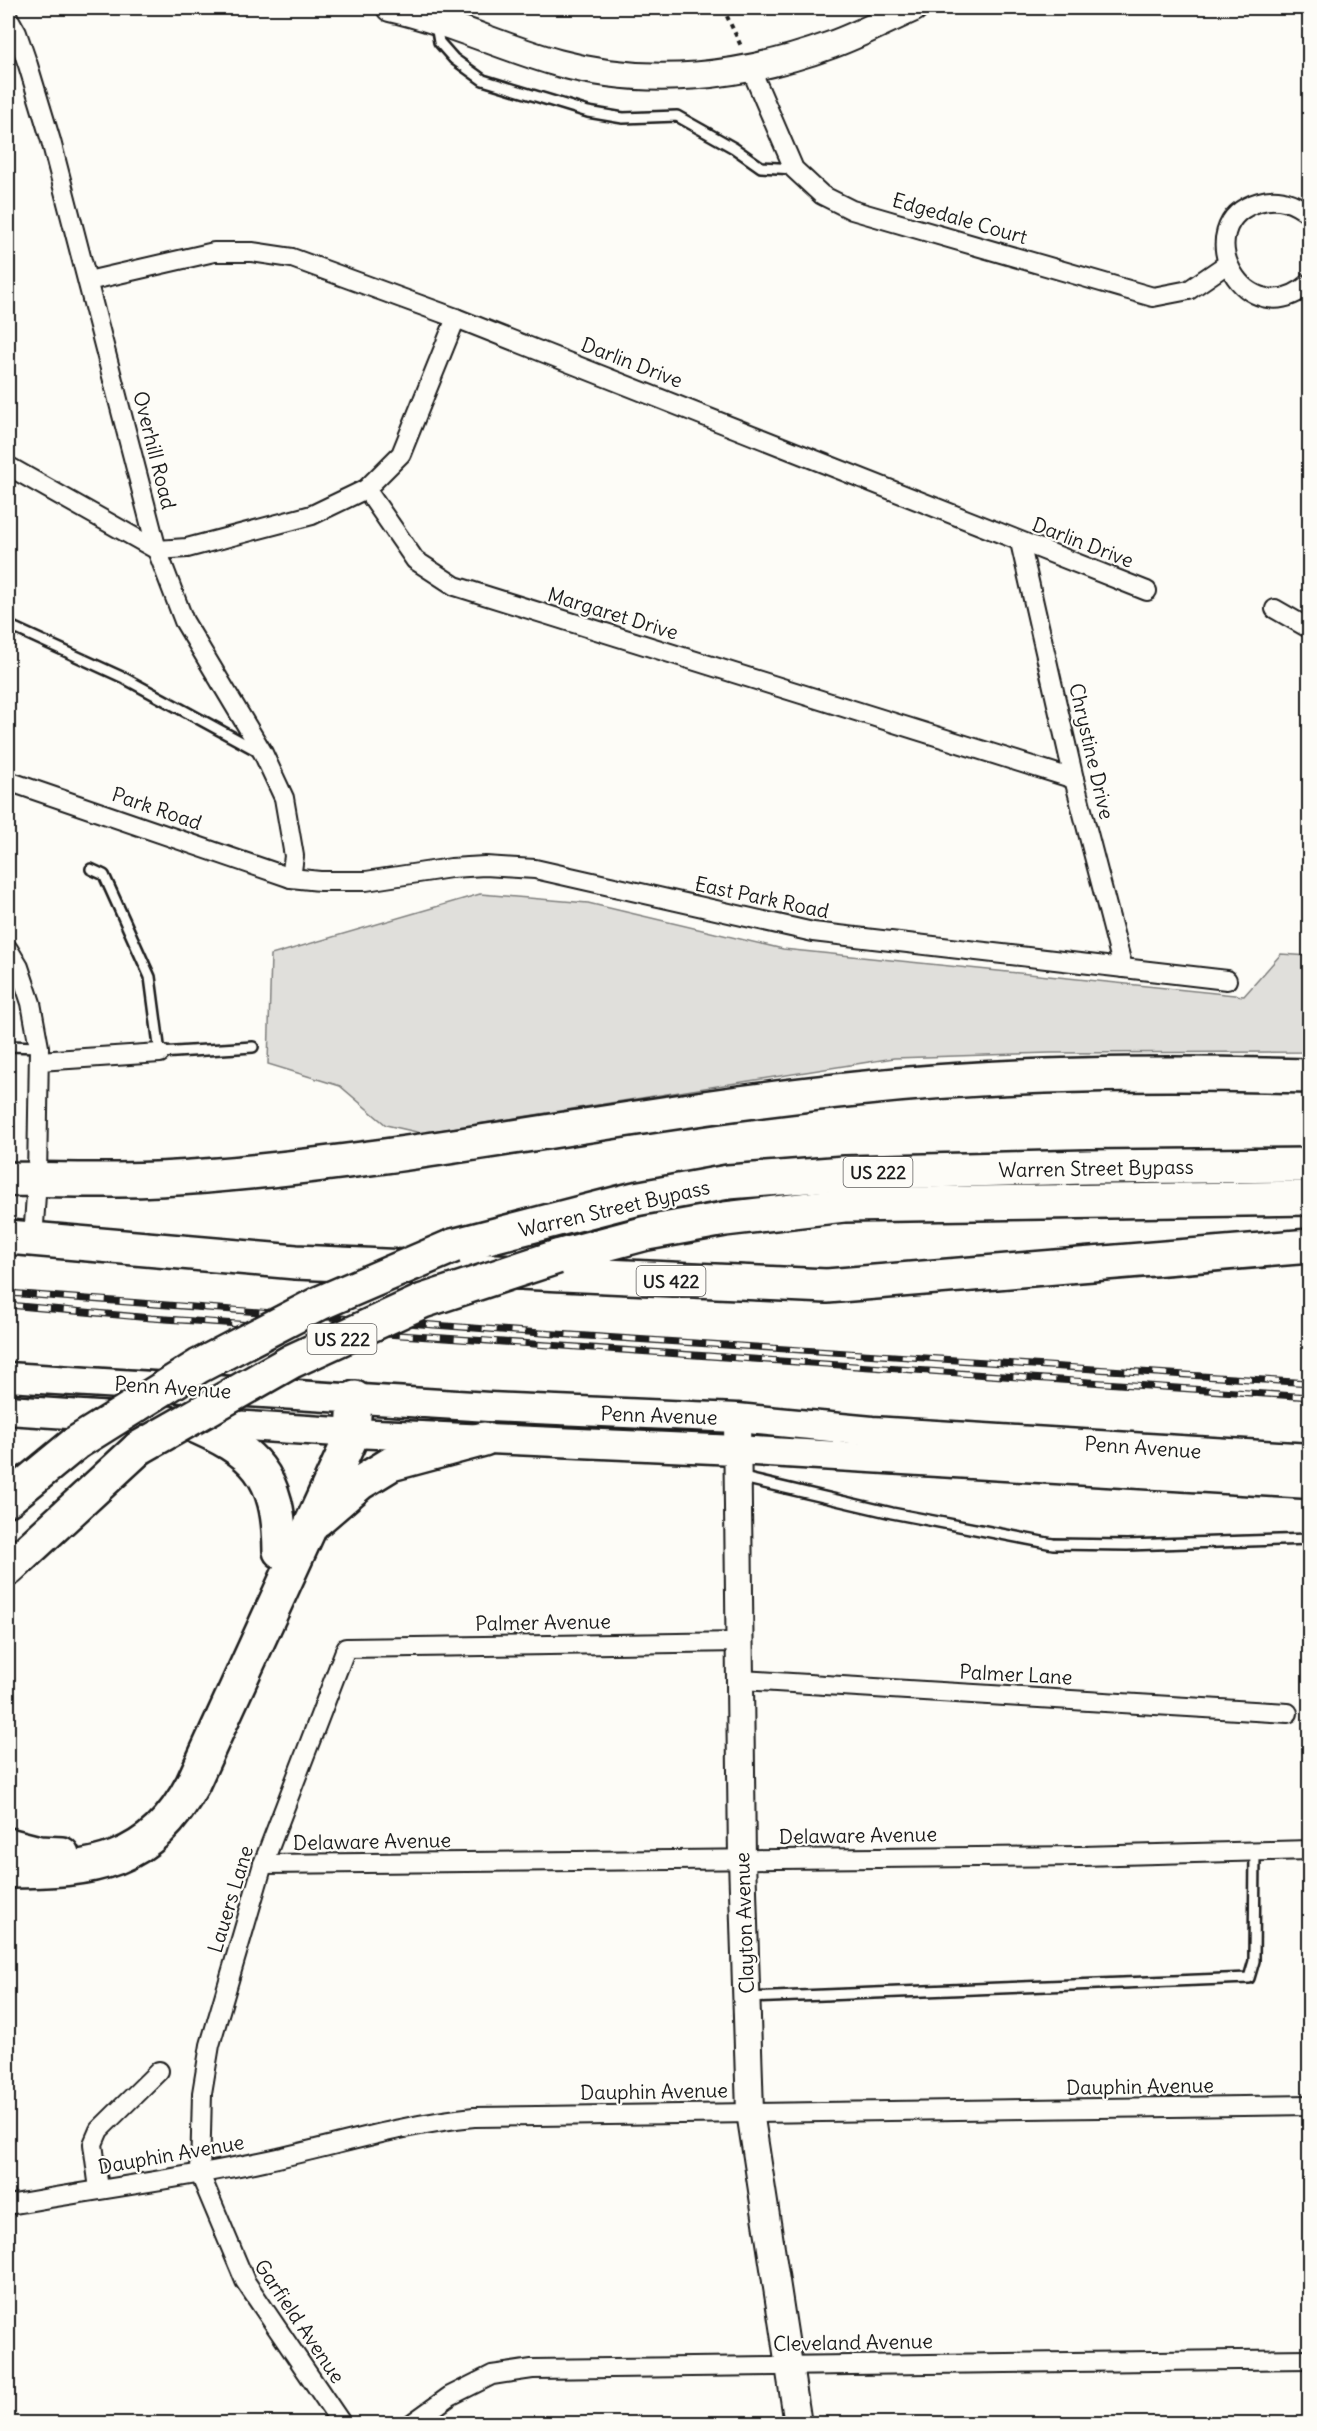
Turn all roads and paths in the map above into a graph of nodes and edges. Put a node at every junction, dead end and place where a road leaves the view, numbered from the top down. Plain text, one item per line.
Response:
1 (390, 8) edge
2 (723, 8) edge
3 (914, 8) edge
4 (8, 17) edge
5 (435, 20) junction
6 (750, 67) junction
7 (794, 169) junction
8 (1310, 214) edge
9 (1227, 264) junction
10 (88, 281) junction
11 (1310, 283) edge
12 (456, 318) junction
13 (8, 466) edge
14 (366, 489) junction
15 (1020, 543) junction
16 (157, 549) junction
17 (1147, 591) dead end
18 (1275, 609) dead end
19 (8, 625) edge
20 (1310, 629) edge
21 (263, 753) junction
22 (1074, 779) junction
23 (8, 781) edge
24 (92, 869) dead end
25 (291, 878) junction
26 (8, 949) edge
27 (1123, 968) junction
28 (1227, 980) dead end
29 (8, 1046) edge
30 (253, 1047) dead end
31 (160, 1053) junction
32 (39, 1054) junction
33 (1310, 1076) edge
34 (1310, 1165) edge
35 (22, 1179) edge
36 (1310, 1198) edge
37 (20, 1238) edge
38 (1310, 1246) edge
39 (8, 1377) edge
40 (355, 1398) junction
41 (8, 1410) edge
42 (737, 1418) junction
43 (186, 1422) junction
44 (344, 1432) junction
45 (484, 1439) junction
46 (76, 1443) junction
47 (139, 1448) junction
48 (1310, 1458) edge
49 (737, 1463) junction
50 (1310, 1484) edge
51 (8, 1489) edge
52 (8, 1499) edge
53 (309, 1527) junction
54 (1310, 1539) edge
55 (8, 1540) edge
56 (280, 1551) junction
57 (8, 1569) edge
58 (741, 1642) junction
59 (346, 1648) joint
60 (741, 1680) junction
61 (1288, 1713) dead end
62 (8, 1845) edge
63 (1310, 1850) edge
64 (1255, 1851) junction
65 (742, 1859) junction
66 (263, 1864) junction
67 (8, 1871) edge
68 (746, 1998) junction
69 (159, 2071) dead end
70 (1310, 2105) edge
71 (750, 2112) junction
72 (200, 2174) junction
73 (99, 2189) junction
74 (8, 2205) edge
75 (1310, 2359) edge
76 (789, 2365) junction
77 (342, 2424) edge
78 (411, 2424) edge
79 (798, 2424) edge

1 - 5 street
2 - 6 path
3 - 6 street
4 - 10 street, Overhill Road
5 - 6 street
5 - 7 lane
6 - 7 street, Edgedale Court
7 - 9 street, Edgedale Court
8 - 9 street
9 - 11 street
10 - 12 street, Darlin Drive
10 - 16 street, Overhill Road
12 - 14 street
12 - 15 street, Darlin Drive
13 - 16 street
14 - 16 street
14 - 22 street, Margaret Drive
15 - 17 street, Darlin Drive
15 - 22 street, Chrystine Drive
16 - 21 street, Overhill Road
18 - 20 street
19 - 21 lane
21 - 25 street, Overhill Road
22 - 27 street, Chrystine Drive
23 - 25 street, Park Road
24 - 31 lane
25 - 27 street, East Park Road
26 - 32 street
27 - 28 street, East Park Road
29 - 32 lane
30 - 31 lane
31 - 32 street
32 - 35 street
33 - 35 highway
34 - 46 highway, Warren Street Bypass / US 222, bridge
35 - 37 street
36 - 47 highway, Warren Street Bypass / US 222, bridge
37 - 38 highway, US 422
39 - 40 main road, Penn Avenue
40 - 42 main road, Penn Avenue
40 - 44 highway
41 - 43 main road, Penn Avenue
42 - 48 main road, Penn Avenue
42 - 49 street, Clayton Avenue
43 - 44 main road, Penn Avenue
43 - 56 highway
44 - 45 main road, Penn Avenue
44 - 53 highway
44 - 56 highway
45 - 49 main road, Penn Avenue
45 - 53 highway
46 - 51 highway
46 - 52 highway, US 222
47 - 55 highway, US 222
47 - 57 highway
49 - 50 main road, Penn Avenue
49 - 54 lane
49 - 58 street, Clayton Avenue
53 - 67 highway
56 - 62 highway
58 - 59 street, Palmer Avenue
58 - 60 street, Clayton Avenue
59 - 66 street, Lauers Lane
60 - 61 street, Palmer Lane
60 - 65 street, Clayton Avenue
63 - 64 street, Delaware Avenue
64 - 65 street, Delaware Avenue
64 - 68 lane
65 - 66 street, Delaware Avenue
65 - 68 street, Clayton Avenue
66 - 72 street, Lauers Lane
68 - 71 street, Clayton Avenue
69 - 73 street
70 - 71 street, Dauphin Avenue
71 - 72 street, Dauphin Avenue
71 - 76 street, Clayton Avenue
72 - 73 street, Dauphin Avenue
72 - 77 street, Garfield Avenue
73 - 74 street, Dauphin Avenue
75 - 76 street, Cleveland Avenue
76 - 78 street, Cleveland Avenue
76 - 79 street, Clayton Avenue

